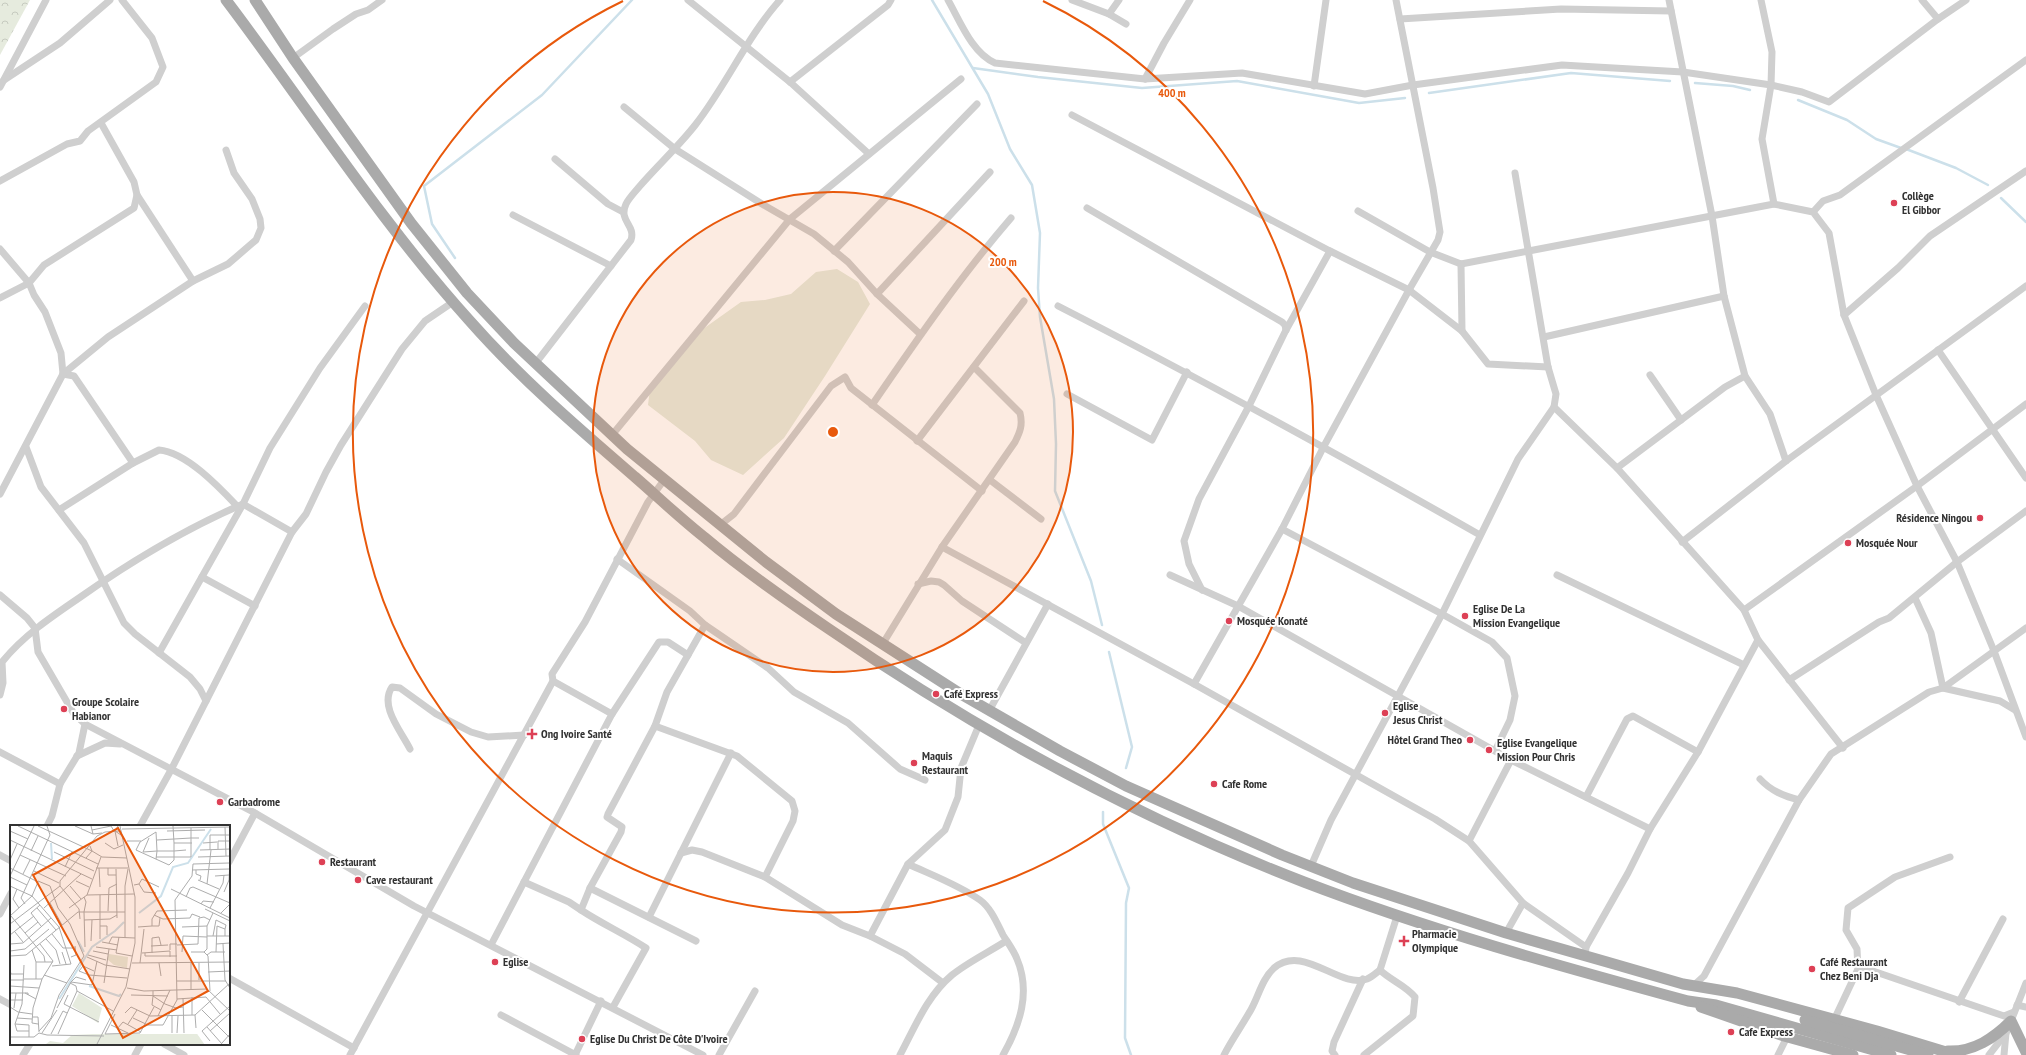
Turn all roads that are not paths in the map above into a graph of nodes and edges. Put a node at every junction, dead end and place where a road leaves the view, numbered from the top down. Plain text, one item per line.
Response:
1 (46, 0) edge
2 (110, 0) edge
3 (122, 0) edge
4 (226, 0) edge
5 (255, 0) edge
6 (382, 0) edge
7 (688, 0) edge
8 (780, 0) edge
9 (891, 0) edge
10 (948, 0) edge
11 (1072, 0) edge
12 (1119, 0) edge
13 (1190, 0) edge
14 (1326, 0) edge
15 (1396, 0) edge
16 (1669, 0) edge
17 (1761, 0) edge
18 (1922, 0) edge
19 (1966, 0) edge
20 (1671, 11) junction
21 (1109, 14) junction
22 (1400, 19) junction
23 (1938, 19) junction
24 (1126, 24) dead end
25 (746, 48) junction
26 (293, 58) junction
27 (2026, 60) edge
28 (1683, 72) junction
29 (961, 79) dead end
30 (1145, 79) junction
31 (4, 80) junction
32 (790, 82) junction
33 (1413, 85) junction
34 (1771, 85) junction
35 (1314, 86) junction
36 (0, 88) edge
37 (977, 104) dead end
38 (624, 106) dead end
39 (1072, 115) dead end
40 (101, 123) junction
41 (675, 149) junction
42 (226, 150) dead end
43 (869, 154) junction
44 (555, 159) dead end
45 (2026, 171) edge
46 (990, 172) dead end
47 (1516, 173) dead end
48 (0, 181) edge
49 (137, 196) junction
50 (1774, 204) junction
51 (1087, 208) dead end
52 (1358, 211) dead end
53 (623, 212) junction
54 (1813, 212) junction
55 (514, 215) dead end
56 (1712, 216) junction
57 (1011, 218) dead end
58 (790, 219) junction
59 (0, 249) edge
60 (834, 251) junction
61 (1330, 252) junction
62 (1430, 252) junction
63 (1530, 252) junction
64 (1461, 264) junction
65 (611, 266) junction
66 (193, 281) junction
67 (29, 283) junction
68 (2026, 286) edge
69 (1409, 290) junction
70 (877, 294) junction
71 (1724, 296) junction
72 (0, 298) edge
73 (1024, 301) dead end
74 (453, 302) junction
75 (365, 306) dead end
76 (1058, 306) dead end
77 (1844, 315) junction
78 (1286, 330) junction
79 (1462, 331) junction
80 (920, 334) junction
81 (1544, 337) junction
82 (1938, 350) junction
83 (535, 364) junction
84 (1548, 367) junction
85 (974, 368) junction
86 (1187, 372) junction
87 (63, 374) junction
88 (1650, 375) dead end
89 (1745, 376) junction
90 (1067, 394) dead end
91 (1876, 395) junction
92 (2026, 404) edge
93 (872, 405) junction
94 (1249, 406) junction
95 (1554, 407) junction
96 (1681, 420) junction
97 (1992, 429) junction
98 (612, 435) junction
99 (918, 441) junction
100 (1324, 446) junction
101 (26, 447) junction
102 (1786, 461) junction
103 (133, 463) junction
104 (1617, 468) junction
105 (2026, 478) edge
106 (664, 480) junction
107 (990, 480) junction
108 (1917, 486) junction
109 (982, 491) junction
110 (653, 493) junction
111 (0, 494) edge
112 (240, 505) junction
113 (59, 510) junction
114 (2026, 511) edge
115 (1041, 519) dead end
116 (720, 525) junction
117 (1282, 529) junction
118 (292, 532) junction
119 (1480, 535) junction
120 (1682, 542) junction
121 (942, 547) junction
122 (617, 558) junction
123 (1957, 562) junction
124 (1170, 575) dead end
125 (1557, 575) dead end
126 (202, 577) junction
127 (102, 582) junction
128 (918, 584) junction
129 (1202, 590) junction
130 (0, 595) edge
131 (1915, 598) junction
132 (1048, 604) junction
133 (255, 606) junction
134 (1238, 606) junction
135 (1744, 610) junction
136 (1442, 614) junction
137 (705, 625) junction
138 (35, 628) junction
139 (2026, 628) edge
140 (1758, 640) junction
141 (1026, 643) junction
142 (882, 645) junction
143 (1994, 651) junction
144 (159, 654) junction
145 (688, 655) junction
146 (1744, 665) junction
147 (1789, 680) junction
148 (553, 681) junction
149 (1194, 684) junction
150 (1943, 688) junction
151 (0, 695) edge
152 (1397, 697) junction
153 (206, 701) junction
154 (2015, 710) junction
155 (989, 711) junction
156 (612, 714) junction
157 (86, 724) junction
158 (979, 725) junction
159 (655, 726) junction
160 (524, 734) junction
161 (2026, 737) edge
162 (122, 744) junction
163 (1843, 748) junction
164 (410, 749) dead end
165 (0, 752) edge
166 (1495, 752) junction
167 (1698, 752) junction
168 (731, 753) junction
169 (77, 756) junction
170 (1511, 760) junction
171 (171, 770) junction
172 (1356, 774) junction
173 (1760, 779) dead end
174 (925, 780) dead end
175 (60, 784) junction
176 (1586, 797) junction
177 (1799, 800) junction
178 (255, 813) junction
179 (47, 825) edge
180 (141, 825) edge
181 (1650, 829) junction
182 (1469, 841) junction
183 (681, 853) junction
184 (0, 855) edge
185 (1950, 857) dead end
186 (10, 860) edge
187 (230, 860) edge
188 (908, 864) junction
189 (1311, 866) junction
190 (764, 877) junction
191 (524, 882) junction
192 (590, 888) junction
193 (10, 895) edge
194 (1523, 903) junction
195 (581, 910) junction
196 (428, 912) junction
197 (0, 914) edge
198 (649, 916) junction
199 (1397, 916) junction
200 (2003, 919) dead end
201 (1506, 933) junction
202 (870, 936) junction
203 (696, 940) dead end
204 (1006, 941) junction
205 (491, 945) junction
206 (1585, 952) junction
207 (1858, 968) junction
208 (1380, 970) junction
209 (230, 979) edge
210 (1363, 979) junction
211 (943, 983) junction
212 (2026, 983) edge
213 (1693, 986) junction
214 (755, 991) dead end
215 (0, 999) edge
216 (601, 1001) junction
217 (1688, 1001) junction
218 (1960, 1002) junction
219 (10, 1004) edge
220 (612, 1007) junction
221 (2026, 1007) edge
222 (2014, 1013) junction
223 (501, 1015) dead end
224 (1834, 1020) junction
225 (2006, 1033) junction
226 (1784, 1036) junction
227 (141, 1045) edge
228 (166, 1045) edge
229 (354, 1048) junction
230 (29, 1049) edge
231 (1943, 1051) junction
232 (2026, 1052) edge
233 (23, 1055) edge
234 (136, 1055) edge
235 (184, 1055) edge
236 (350, 1055) edge
237 (575, 1055) edge
238 (704, 1055) edge
239 (719, 1055) edge
240 (900, 1055) edge
241 (1003, 1055) edge
242 (1224, 1055) edge
243 (1335, 1055) edge
244 (1364, 1055) edge
245 (1778, 1055) edge
246 (1853, 1055) edge
247 (1891, 1055) edge
248 (1928, 1055) edge
249 (1956, 1055) edge
250 (1989, 1055) edge
251 (2004, 1055) edge

1 - 31 street
2 - 31 street
3 - 40 street
4 - 74 main road
5 - 26 main road
6 - 26 street
7 - 25 street
8 - 25 street
9 - 32 street
10 - 30 street
11 - 21 street
12 - 21 street
13 - 30 street
14 - 35 street
15 - 22 street
16 - 20 street
17 - 34 street
18 - 23 street
19 - 23 street
20 - 22 street
20 - 28 street
21 - 24 street
22 - 33 street
23 - 34 street
25 - 32 street
25 - 41 street
26 - 83 main road
27 - 54 street
28 - 33 street
28 - 34 street
28 - 56 street
29 - 43 street
30 - 35 street
31 - 36 street
32 - 43 street
33 - 35 street
33 - 62 street
34 - 50 street
37 - 60 street
38 - 41 street
39 - 61 street
40 - 48 street
40 - 49 street
41 - 53 street
41 - 58 street
42 - 66 street
43 - 58 street
44 - 53 street
45 - 77 street
46 - 70 street
47 - 63 street
49 - 66 street
49 - 67 street
50 - 54 street
50 - 56 street
51 - 78 street
52 - 62 street
53 - 65 street
54 - 77 street
55 - 65 street
56 - 63 street
56 - 71 street
57 - 80 street
58 - 60 street
58 - 98 street
59 - 67 street
60 - 70 street
61 - 69 street
61 - 78 street
62 - 64 street
62 - 69 street
63 - 64 street
63 - 81 street
64 - 79 street
65 - 83 street
66 - 87 street
67 - 72 street
67 - 87 street
68 - 82 street
69 - 79 street
69 - 100 street
70 - 80 street
71 - 81 street
71 - 89 street
73 - 85 street
74 - 110 main road
74 - 118 street
75 - 112 street
76 - 86 street
77 - 91 street
78 - 94 street
79 - 84 street
80 - 93 street
81 - 84 street
82 - 91 street
82 - 97 street
83 - 98 main road
84 - 95 street
85 - 99 street
85 - 107 street
86 - 90 street
86 - 94 street
87 - 101 street
87 - 103 street
88 - 96 street
89 - 96 street
89 - 102 street
91 - 102 street
91 - 108 street
92 - 97 street
93 - 99 street
93 - 116 street
94 - 100 street
94 - 129 street
95 - 104 street
95 - 119 street
96 - 104 street
97 - 105 street
97 - 108 street
98 - 106 main road
99 - 109 street
100 - 117 street
100 - 119 street
101 - 111 street
101 - 113 street
102 - 120 street
103 - 112 street
103 - 113 street
104 - 120 street
106 - 110 street
106 - 116 main road
107 - 109 street
107 - 115 street
108 - 123 street
108 - 135 street
109 - 121 street
110 - 122 street
110 - 158 main road
112 - 118 street
112 - 126 street
112 - 127 street
113 - 127 street
114 - 123 street
116 - 142 main road
117 - 134 street
117 - 136 street
118 - 133 street
119 - 136 street
120 - 135 street
121 - 128 street
121 - 132 street
122 - 137 street
122 - 148 street
123 - 131 street
123 - 143 street
124 - 129 street
125 - 146 street
126 - 133 street
126 - 144 street
127 - 138 street
127 - 144 street
128 - 141 street
128 - 142 street
129 - 134 street
130 - 138 street
131 - 147 street
131 - 150 street
132 - 141 street
132 - 149 street
133 - 153 street
134 - 149 street
134 - 152 street
135 - 140 street
136 - 152 street
136 - 166 street
137 - 145 street
137 - 174 street
138 - 151 street
138 - 157 street
139 - 143 street
140 - 146 street
140 - 147 street
141 - 155 street
142 - 155 main road
143 - 150 street
143 - 154 street
144 - 153 street
145 - 156 street
145 - 159 street
146 - 167 street
147 - 163 street
148 - 156 street
148 - 160 street
149 - 172 street
150 - 154 street
150 - 163 street
152 - 166 street
152 - 172 street
153 - 171 street
154 - 161 street
155 - 189 main road
156 - 191 street
157 - 162 street
157 - 169 street
158 - 188 street
158 - 199 main road
159 - 168 street
159 - 192 street
160 - 164 street
160 - 196 street
162 - 169 street
162 - 171 street
163 - 177 street
165 - 175 street
166 - 170 street
167 - 176 street
167 - 181 street
168 - 183 street
168 - 190 street
169 - 175 street
170 - 176 street
170 - 182 street
171 - 178 street
171 - 180 street
172 - 182 street
172 - 189 street
173 - 177 street
175 - 179 street
176 - 181 street
177 - 213 street
178 - 187 street
178 - 196 street
181 - 206 street
182 - 194 street
183 - 190 street
183 - 198 street
184 - 186 street
185 - 207 street
188 - 202 street
188 - 204 street
189 - 201 main road
190 - 202 street
191 - 195 street
191 - 205 street
192 - 195 street
192 - 198 street
193 - 197 street
194 - 201 street
194 - 206 street
195 - 220 street
196 - 205 street
196 - 229 street
198 - 203 street
199 - 208 street
199 - 217 main road
200 - 218 street
201 - 206 main road
202 - 211 street
204 - 211 street
204 - 241 street
205 - 216 street
206 - 213 main road
207 - 218 street
207 - 224 street
208 - 210 street
208 - 244 street
209 - 229 street
210 - 242 street
210 - 243 street
211 - 240 street
212 - 222 street
213 - 224 main road
213 - 248 main road
214 - 239 street
215 - 219 street
216 - 220 street
216 - 237 street
217 - 226 main road
217 - 247 main road
218 - 222 street
220 - 238 street
221 - 222 street
222 - 225 street
222 - 231 main road
222 - 232 main road
223 - 237 street
224 - 231 main road
225 - 250 street
225 - 251 street
226 - 245 street
226 - 246 main road
227 - 234 street
228 - 235 street
229 - 236 street
230 - 233 street
231 - 249 main road

